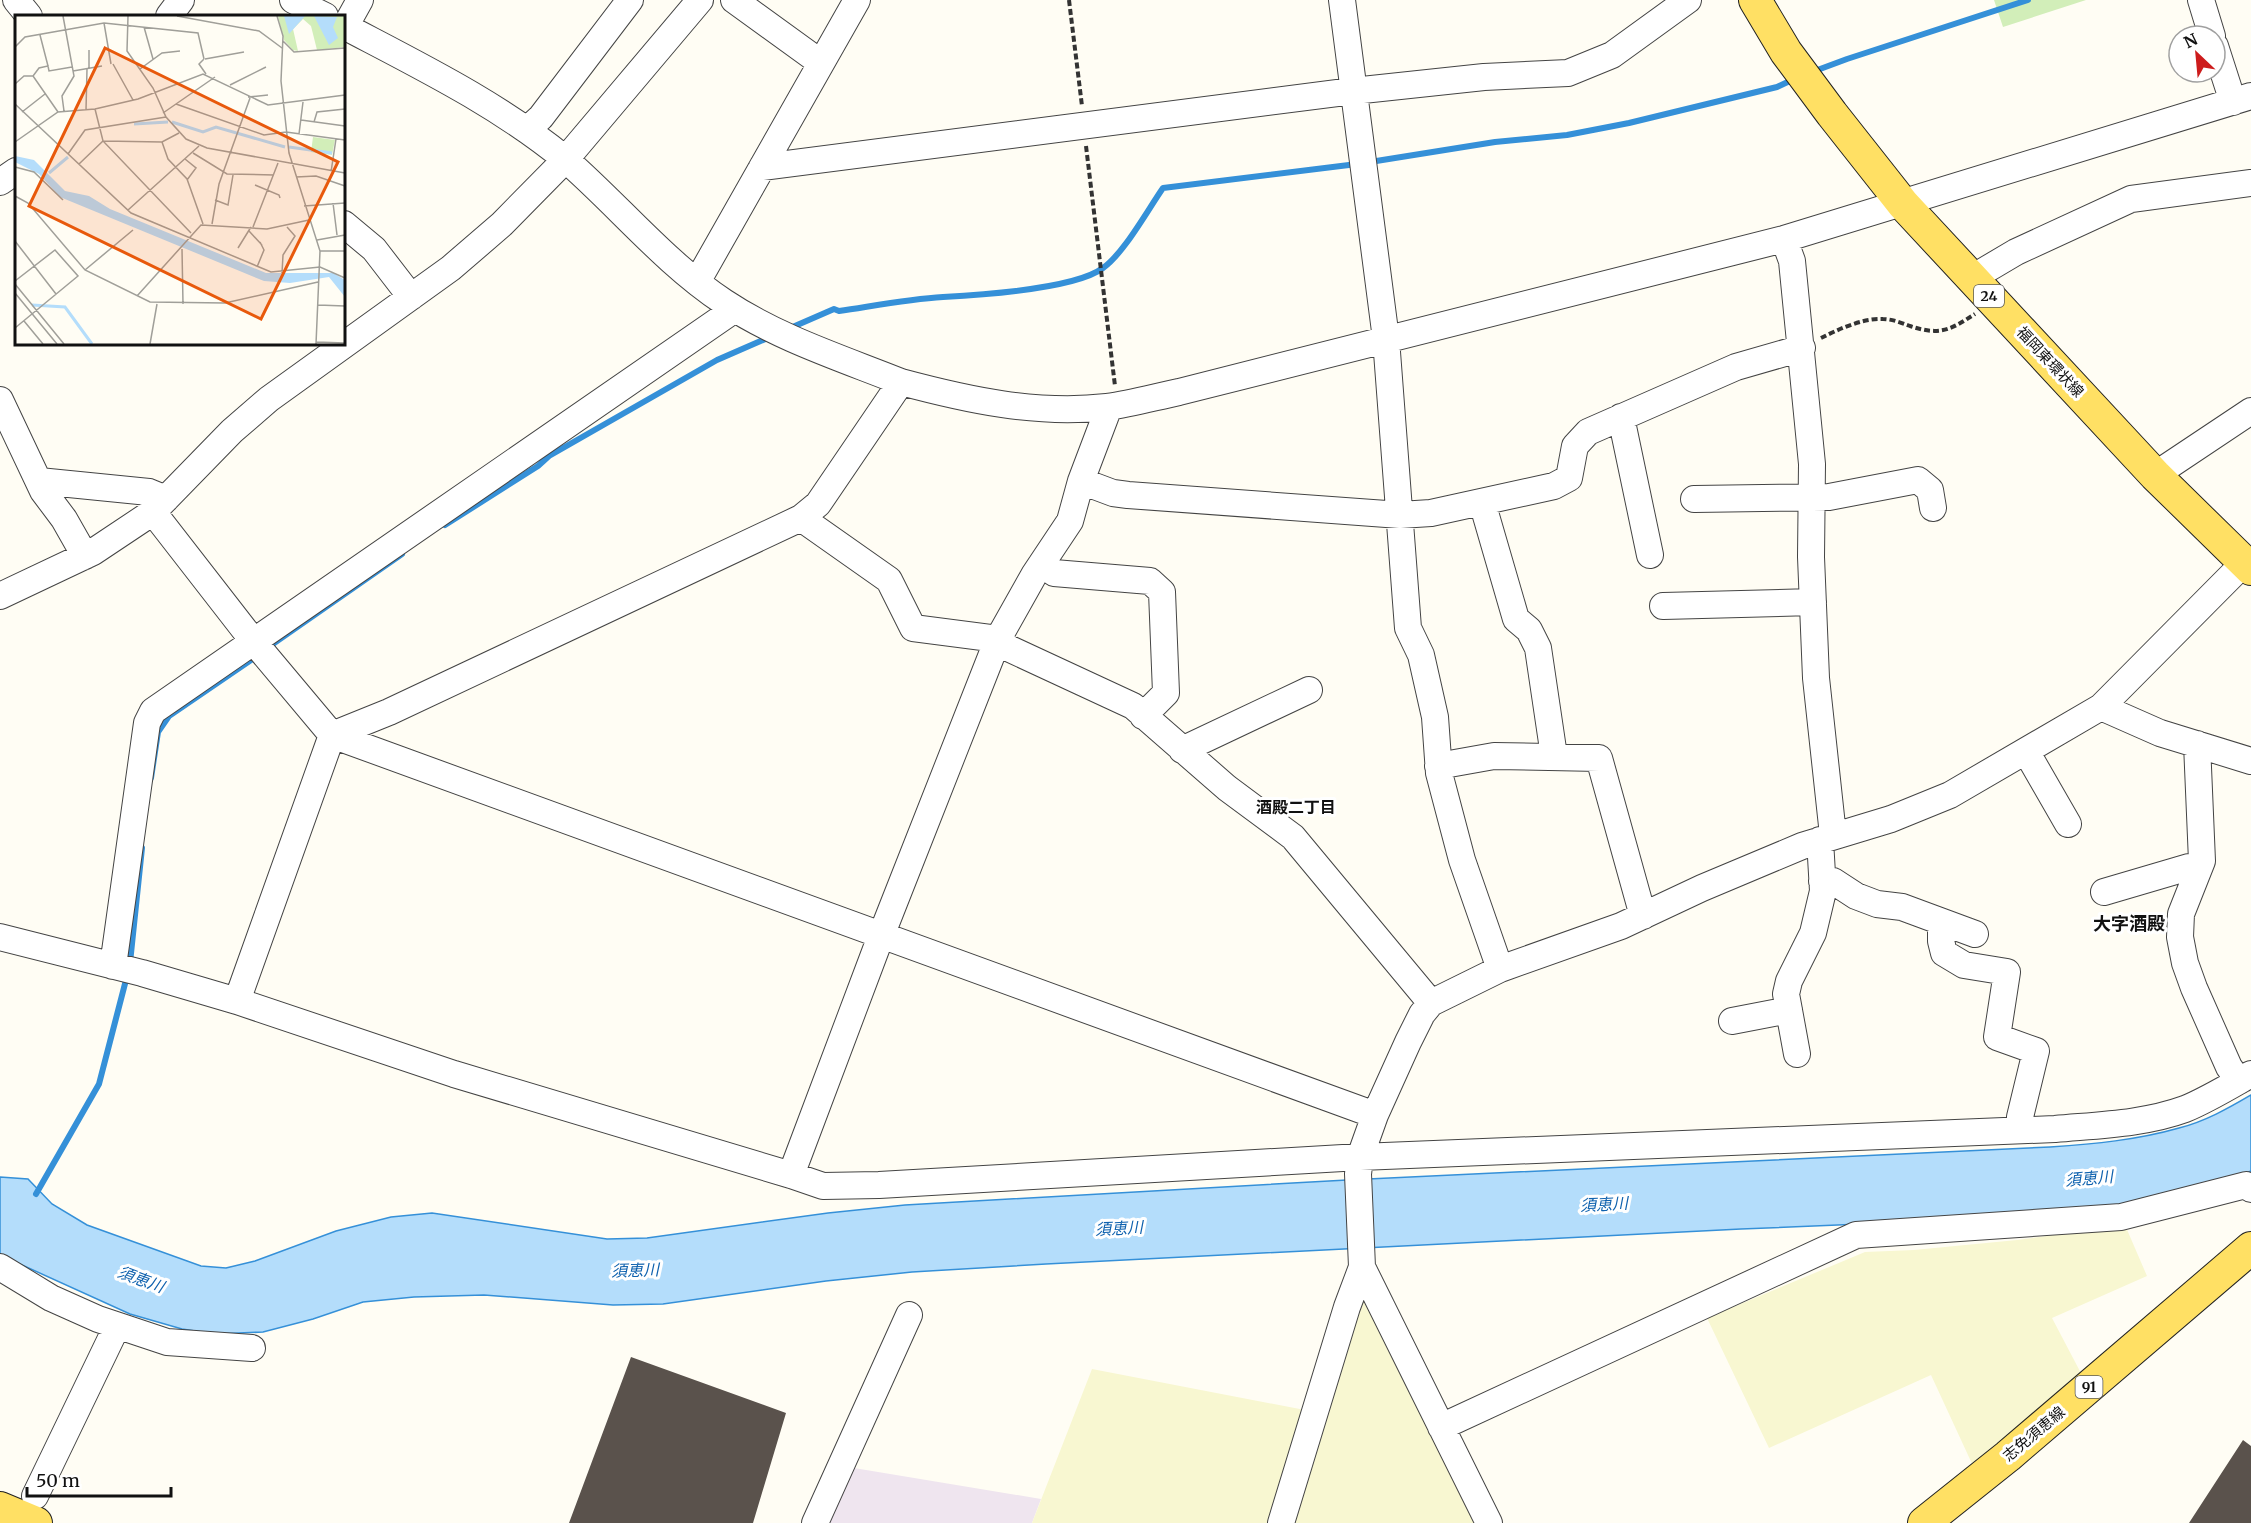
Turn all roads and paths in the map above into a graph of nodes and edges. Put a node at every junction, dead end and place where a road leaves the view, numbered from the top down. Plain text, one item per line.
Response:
1 (16, 0) edge
2 (181, 0) edge
3 (293, 0) edge
4 (360, 0) edge
5 (630, 0) edge
6 (700, 0) edge
7 (734, 0) edge
8 (857, 0) edge
9 (1068, 0) edge
10 (1342, 0) edge
11 (1688, 0) edge
12 (1755, 0) edge
13 (2201, 0) edge
14 (28, 15) edge
15 (170, 15) edge
16 (322, 15) edge
17 (345, 16) edge
18 (2208, 24) edge
19 (345, 27) edge
20 (821, 63) junction
21 (2227, 70) edge
22 (1353, 91) junction
23 (2242, 99) edge
24 (1084, 126) junction
25 (527, 130) junction
26 (565, 160) junction
27 (762, 166) junction
28 (15, 172) edge
29 (0, 182) edge
30 (2251, 183) edge
31 (1903, 204) junction
32 (345, 225) edge
33 (1784, 239) junction
34 (697, 282) junction
35 (1982, 289) junction
36 (411, 297) junction
37 (735, 309) junction
38 (1386, 339) junction
39 (345, 344) edge
40 (344, 345) edge
41 (1802, 348) junction
42 (901, 382) junction
43 (0, 400) edge
44 (1112, 406) junction
45 (2251, 411) edge
46 (1621, 417) junction
47 (2155, 475) junction
48 (39, 481) junction
49 (1081, 481) junction
50 (1812, 498) junction
51 (1694, 499) dead end
52 (1482, 502) junction
53 (160, 506) junction
54 (1933, 508) dead end
55 (1400, 515) junction
56 (801, 518) junction
57 (1650, 555) dead end
58 (85, 556) junction
59 (1042, 563) junction
60 (2248, 566) edge
61 (0, 596) edge
62 (1813, 602) junction
63 (1663, 606) dead end
64 (998, 639) junction
65 (254, 642) junction
66 (1310, 690) dead end
67 (2101, 707) junction
68 (1143, 716) junction
69 (332, 735) junction
70 (2197, 744) junction
71 (1182, 750) junction
72 (2026, 752) junction
73 (1554, 756) junction
74 (2251, 760) edge
75 (1438, 766) junction
76 (2068, 824) dead end
77 (1827, 837) junction
78 (2198, 870) junction
79 (1822, 881) junction
80 (2104, 892) dead end
81 (1643, 916) junction
82 (1941, 922) junction
83 (1975, 934) dead end
84 (881, 936) junction
85 (0, 937) edge
86 (113, 966) junction
87 (1500, 969) junction
88 (237, 1001) junction
89 (1431, 1003) junction
90 (1789, 1010) junction
91 (1732, 1021) dead end
92 (1797, 1054) dead end
93 (2245, 1077) edge
94 (1375, 1115) junction
95 (2021, 1130) junction
96 (1359, 1165) junction
97 (791, 1174) junction
98 (2251, 1189) edge
99 (2251, 1248) edge
100 (1362, 1259) junction
101 (0, 1267) edge
102 (909, 1315) dead end
103 (117, 1326) junction
104 (252, 1348) dead end
105 (1441, 1427) junction
106 (0, 1508) edge
107 (35, 1509) edge
108 (815, 1523) edge
109 (1281, 1523) edge
110 (1489, 1523) edge
111 (1924, 1523) edge

1 - 14 street
2 - 15 street
3 - 16 street
4 - 17 street
5 - 25 street
6 - 26 street
7 - 20 street
8 - 20 street
9 - 24 path
10 - 22 street
11 - 22 street
12 - 31 main road, 福岡東環状線 / 24
13 - 18 street
19 - 25 street
20 - 27 street
21 - 23 street
22 - 24 street
22 - 38 street
23 - 31 street
24 - 27 street
24 - 44 path
25 - 26 street
26 - 34 street
26 - 36 street
27 - 34 street
28 - 29 street
30 - 35 street
31 - 33 street
31 - 35 main road, 福岡東環状線 / 24
32 - 36 street
33 - 38 street
33 - 41 street
34 - 37 street
35 - 41 path
35 - 47 main road, 福岡東環状線 / 24
36 - 39 street
37 - 42 street
37 - 65 street
38 - 44 street
38 - 55 street
40 - 53 street
41 - 46 street
41 - 50 street
42 - 44 street
42 - 56 street
43 - 48 street
44 - 49 street
45 - 47 street
46 - 52 street
46 - 57 street
47 - 60 main road, 福岡東環状線 / 24
48 - 53 street
48 - 58 street
49 - 55 street
49 - 59 street
50 - 51 street
50 - 54 street
50 - 62 street
52 - 55 street
52 - 73 street
53 - 58 street
53 - 65 street
55 - 75 street
56 - 64 street
56 - 69 street
58 - 61 street
59 - 64 street
59 - 68 street
60 - 67 street
62 - 63 street
62 - 77 street
64 - 68 street
64 - 84 street
65 - 69 street
65 - 86 street
66 - 71 street
67 - 70 street
67 - 72 street
68 - 71 street
69 - 84 street
69 - 88 street
70 - 74 street
70 - 78 street
71 - 89 street
72 - 76 street
72 - 77 street
73 - 75 street
73 - 81 street
75 - 87 street
77 - 79 street
77 - 81 street
78 - 80 street
78 - 93 street
79 - 82 street
79 - 90 street
81 - 87 street
82 - 83 street
82 - 95 street
84 - 94 street
84 - 97 street
85 - 86 street
86 - 88 street
87 - 89 street
88 - 97 street
89 - 94 street
90 - 91 street
90 - 92 street
93 - 95 street
94 - 96 street
95 - 96 street
96 - 97 street
96 - 100 street
98 - 105 street
99 - 111 main road, 志免須恵線 / 91
100 - 105 street
100 - 109 street
101 - 103 street
102 - 108 street
103 - 104 street
103 - 107 street
105 - 110 street
106 - 107 main road

